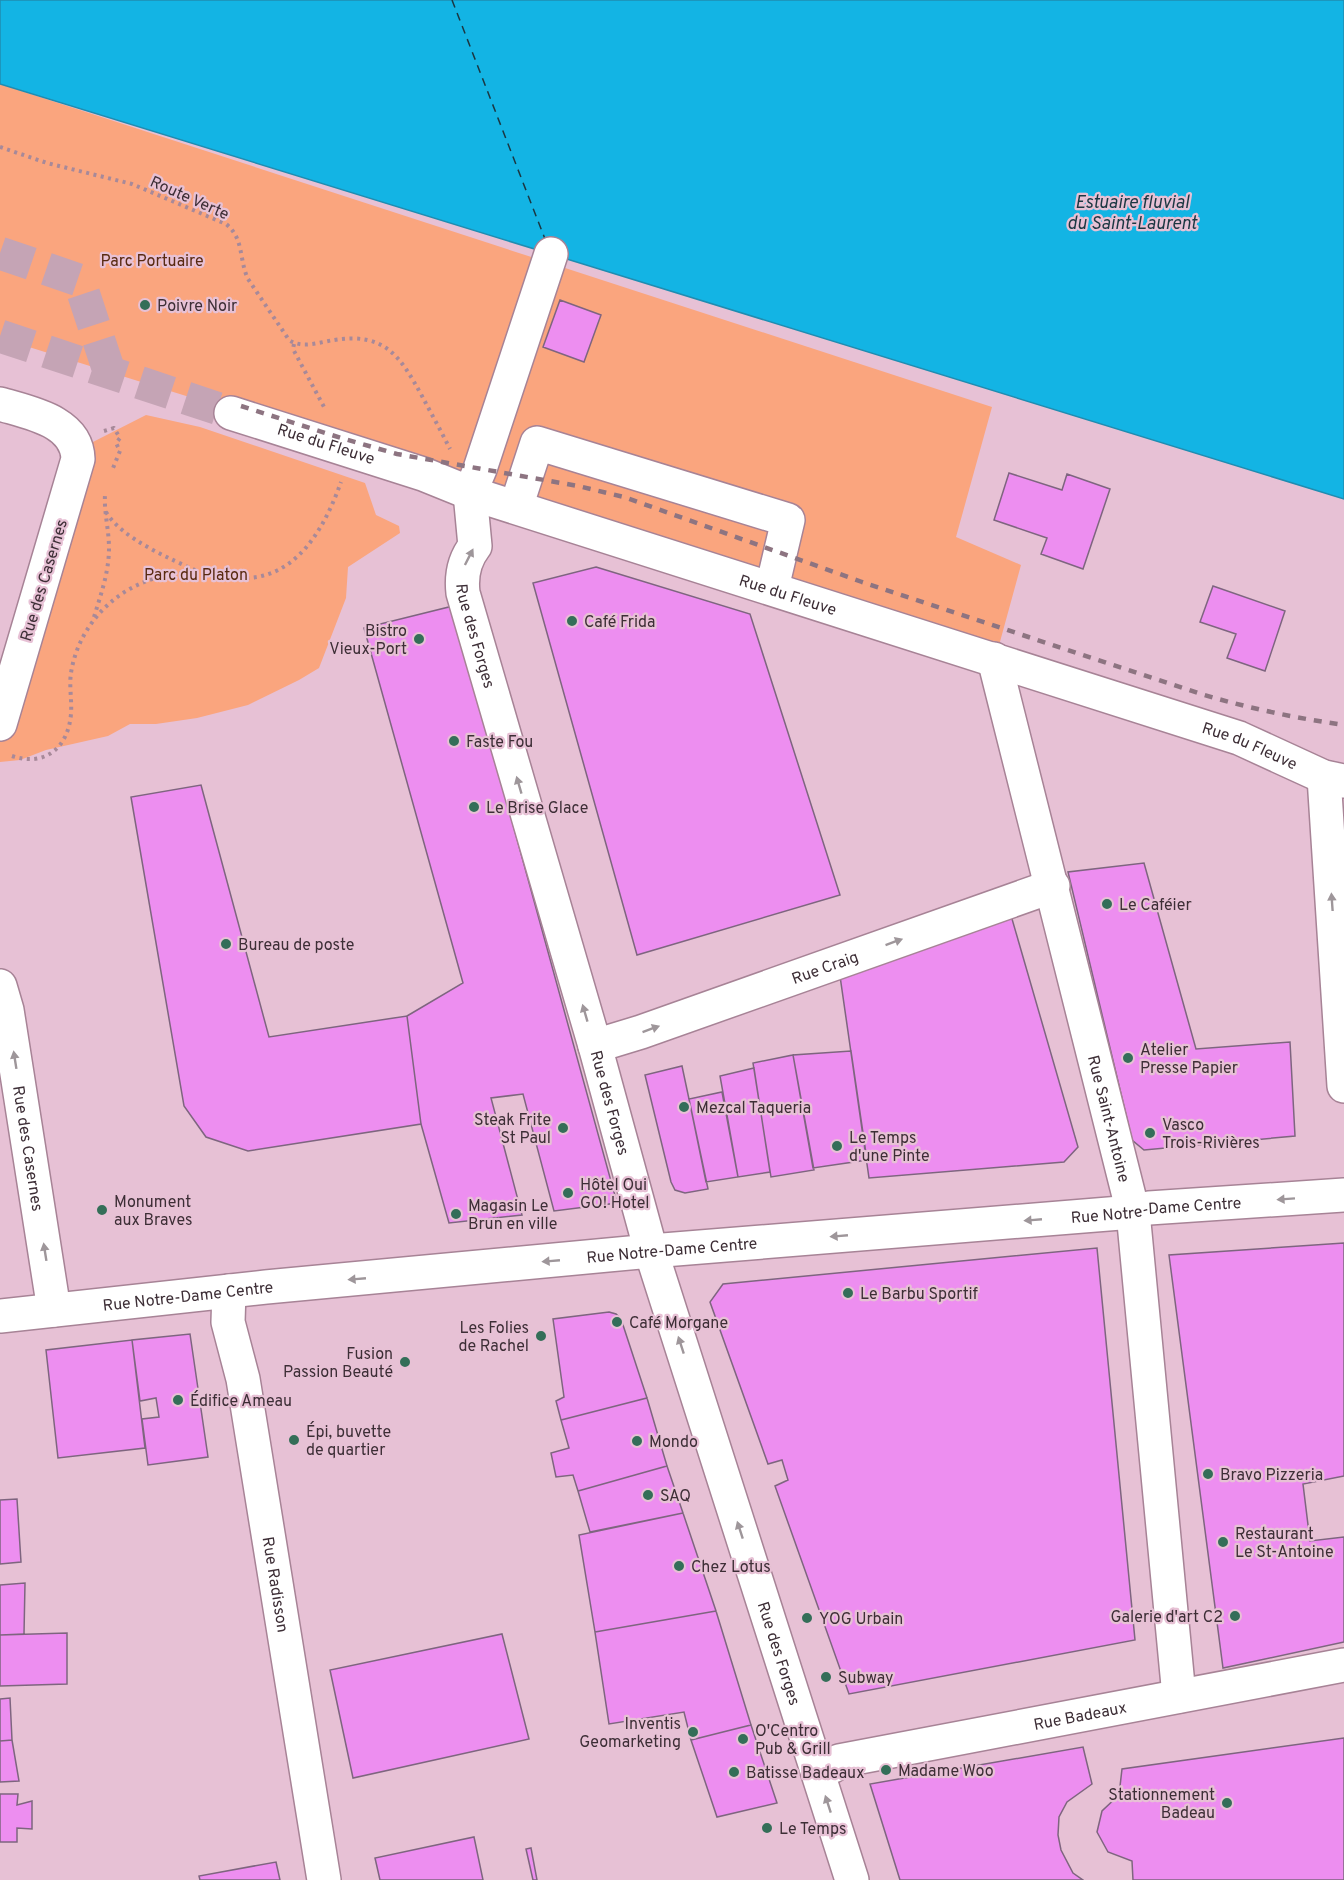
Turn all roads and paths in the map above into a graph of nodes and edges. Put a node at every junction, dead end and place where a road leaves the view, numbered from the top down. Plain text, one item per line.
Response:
1 (0, 147) edge
2 (551, 254) dead end
3 (0, 404) edge
4 (231, 413) tunnel mouth
5 (72, 437) junction
6 (110, 476) dead end
7 (341, 483) dead end
8 (107, 485) dead end
9 (470, 493) junction
10 (516, 507) junction
11 (104, 509) junction
12 (203, 573) junction
13 (772, 588) junction
14 (93, 621) junction
15 (994, 659) junction
16 (0, 724) edge
17 (11, 755) dead end
18 (1334, 779) edge
19 (1053, 886) junction
20 (0, 986) edge
21 (595, 1046) junction
22 (1344, 1086) edge
23 (1344, 1196) edge
24 (1133, 1212) junction
25 (651, 1251) junction
26 (230, 1292) junction
27 (54, 1310) junction
28 (0, 1316) edge
29 (1344, 1665) edge
30 (1179, 1696) junction
31 (816, 1766) junction
32 (324, 1880) edge
33 (852, 1880) edge

1 - 9 path, Route Verte
2 - 9 street
3 - 5 street
4 - 9 street, Rue du Fleuve
5 - 6 path
5 - 16 street, Rue des Casernes
7 - 12 path
8 - 11 path
9 - 10 street, Rue du Fleuve
21 -> 9 street, Rue des Forges
10 - 13 street, Rue du Fleuve
10 - 13 street
11 - 12 path
11 - 14 path
12 - 14 path
13 - 15 street, Rue du Fleuve
14 - 17 path
15 - 18 street, Rue du Fleuve
15 - 19 street, Rue Saint-Antoine
22 -> 18 street
21 -> 19 street, Rue Craig
19 - 24 street, Rue Saint-Antoine
27 -> 20 street, Rue des Casernes
21 - 25 street, Rue des Forges
23 -> 24 street, Rue Notre-Dame Centre
24 -> 25 street, Rue Notre-Dame Centre
24 - 30 street, Rue Saint-Antoine
25 -> 26 street, Rue Notre-Dame Centre
31 -> 25 street, Rue des Forges
26 - 27 street, Rue Notre-Dame Centre
26 - 32 street, Rue Radisson
27 - 28 street, Rue Notre-Dame Centre
29 - 30 street, Rue Badeaux
30 - 31 street, Rue Badeaux
33 -> 31 street, Rue des Forges

